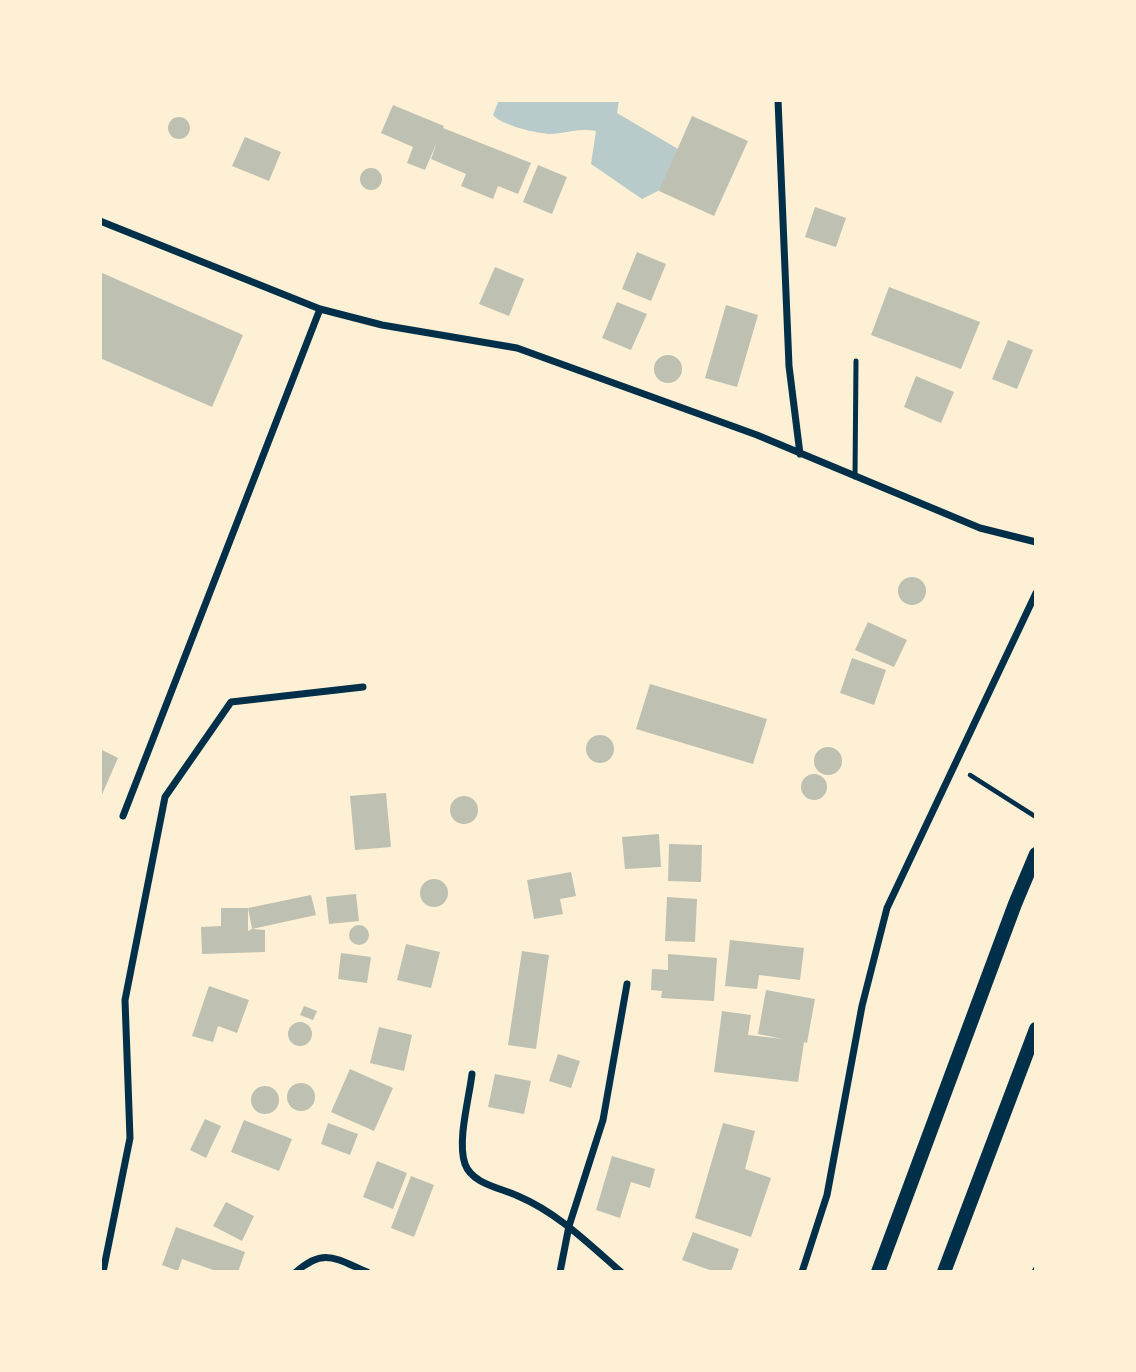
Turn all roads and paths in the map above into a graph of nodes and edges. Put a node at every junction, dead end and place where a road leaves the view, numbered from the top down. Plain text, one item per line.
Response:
1 (778, 100) edge
2 (100, 220) edge
3 (320, 309) junction
4 (856, 361) dead end
5 (800, 454) junction
6 (855, 477) junction
7 (1036, 542) edge
8 (1036, 593) edge
9 (363, 687) dead end
10 (955, 766) junction
11 (123, 816) dead end
12 (1036, 817) edge
13 (1036, 854) edge
14 (627, 984) dead end
15 (1036, 1029) edge
16 (472, 1074) dead end
17 (569, 1226) junction
18 (103, 1272) edge
19 (296, 1272) edge
20 (367, 1272) edge
21 (560, 1272) edge
22 (621, 1272) edge
23 (802, 1272) edge
24 (878, 1272) edge
25 (944, 1272) edge

1 - 5 street
2 - 3 street
3 - 5 street
3 - 11 street
4 - 6 lane
5 - 6 street
6 - 7 street
8 - 10 street
9 - 18 street
10 - 12 path
10 - 23 street
13 - 24 main road
14 - 17 street
15 - 25 main road
16 - 17 street
17 - 21 street
17 - 22 street
19 - 20 street

